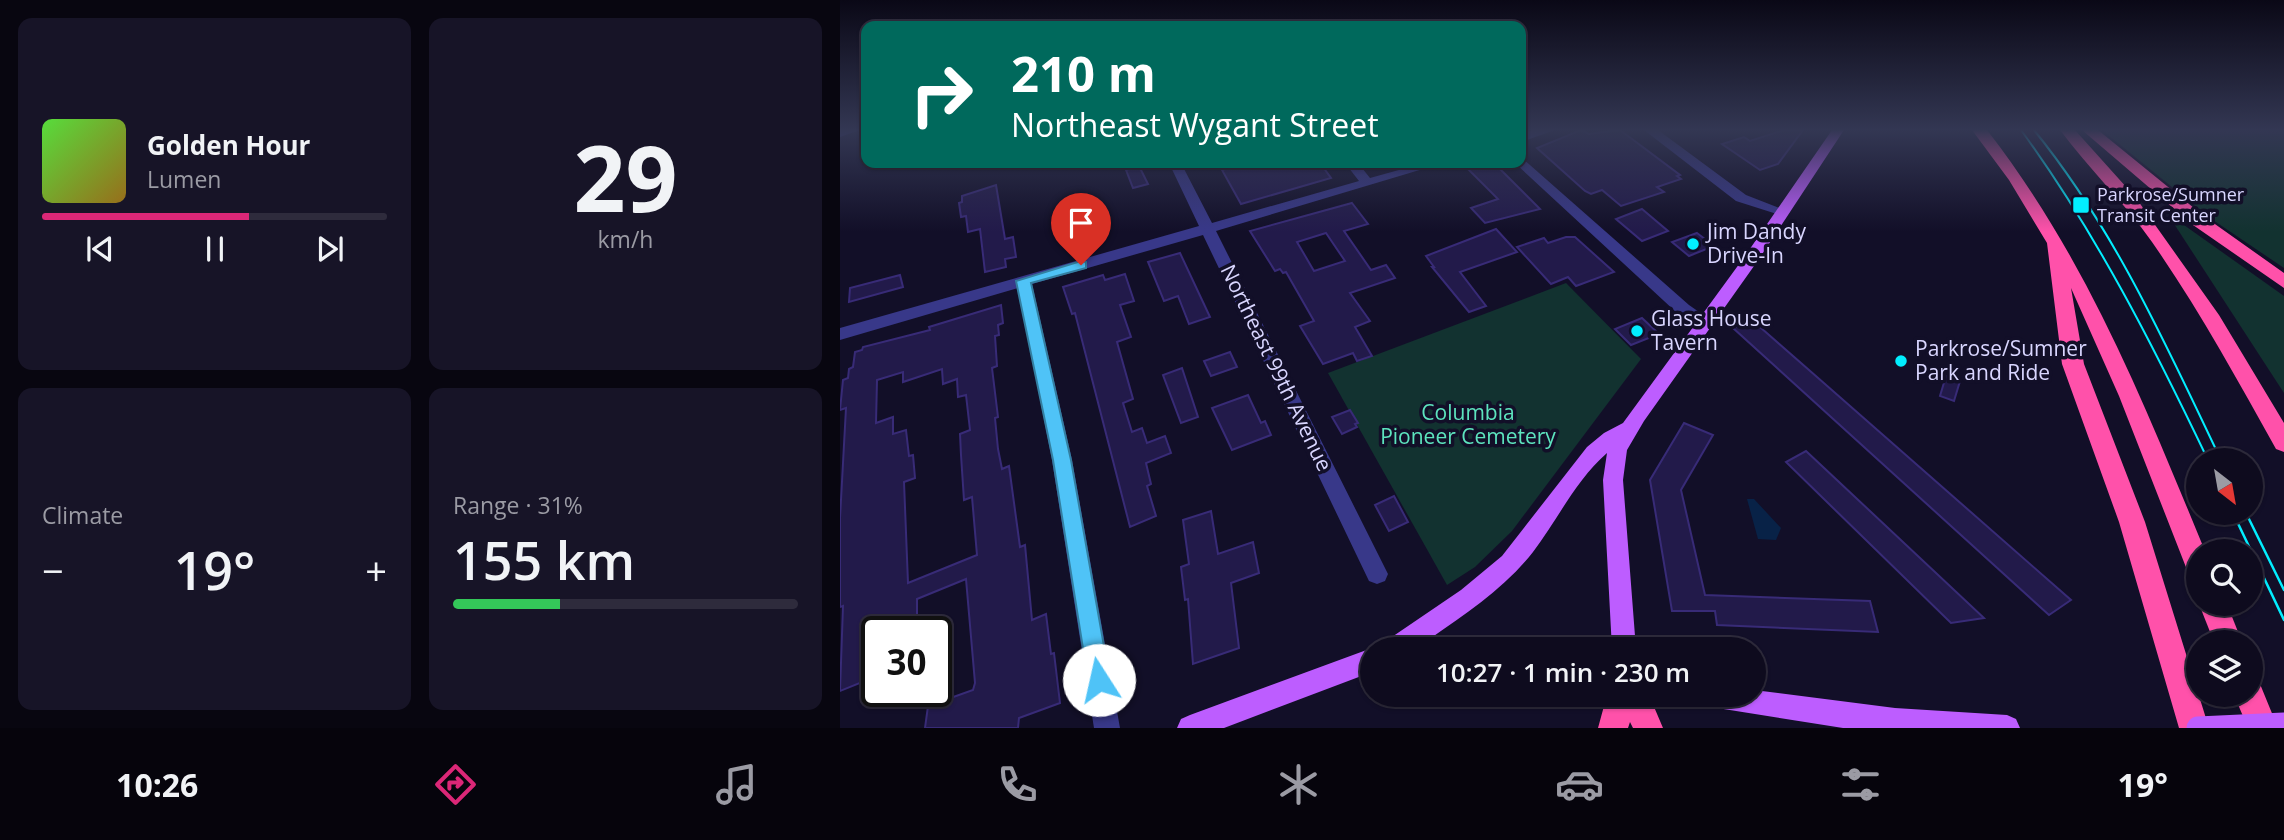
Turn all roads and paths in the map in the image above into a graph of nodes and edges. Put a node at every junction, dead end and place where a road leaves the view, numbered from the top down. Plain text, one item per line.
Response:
1 (1695, 164) edge
2 (1815, 164) edge
3 (2005, 164) edge
4 (2098, 164) edge
5 (2130, 164) edge
6 (1526, 166) edge
7 (1177, 168) edge
8 (1354, 168) edge
9 (1420, 168) edge
10 (1367, 183) junction
11 (1783, 212) junction
12 (1208, 230) junction
13 (2055, 244) junction
14 (1024, 281) junction
15 (2284, 282) edge
16 (1704, 321) junction
17 (840, 334) edge
18 (1629, 428) junction
19 (2284, 443) edge
20 (2186, 539) edge
21 (1377, 574) dead end
22 (1411, 637) edge
23 (1623, 637) edge
24 (1360, 665) edge
25 (1766, 704) edge
26 (1619, 707) edge
27 (1639, 707) edge
28 (2254, 707) edge
29 (2284, 724) edge
30 (1107, 728) edge
31 (1191, 728) edge
32 (1613, 728) edge
33 (1648, 728) edge
34 (2007, 728) edge
35 (2196, 728) edge
36 (2263, 728) edge

1 - 11 street
2 - 11 main road
3 - 13 highway
4 - 19 highway
5 - 15 highway
6 - 16 street
7 - 12 street, Northeast 99th Avenue
8 - 10 street
9 - 10 street
10 - 12 street
11 - 16 main road
12 - 14 street
12 - 21 street, Northeast 99th Avenue
13 - 20 highway
13 - 35 highway
14 - 17 street
14 - 30 street
16 - 18 main road
18 - 22 main road
18 - 23 main road
24 - 31 main road
25 - 34 main road
26 - 32 highway
27 - 33 highway
28 - 36 highway
29 - 35 main road, bridge

